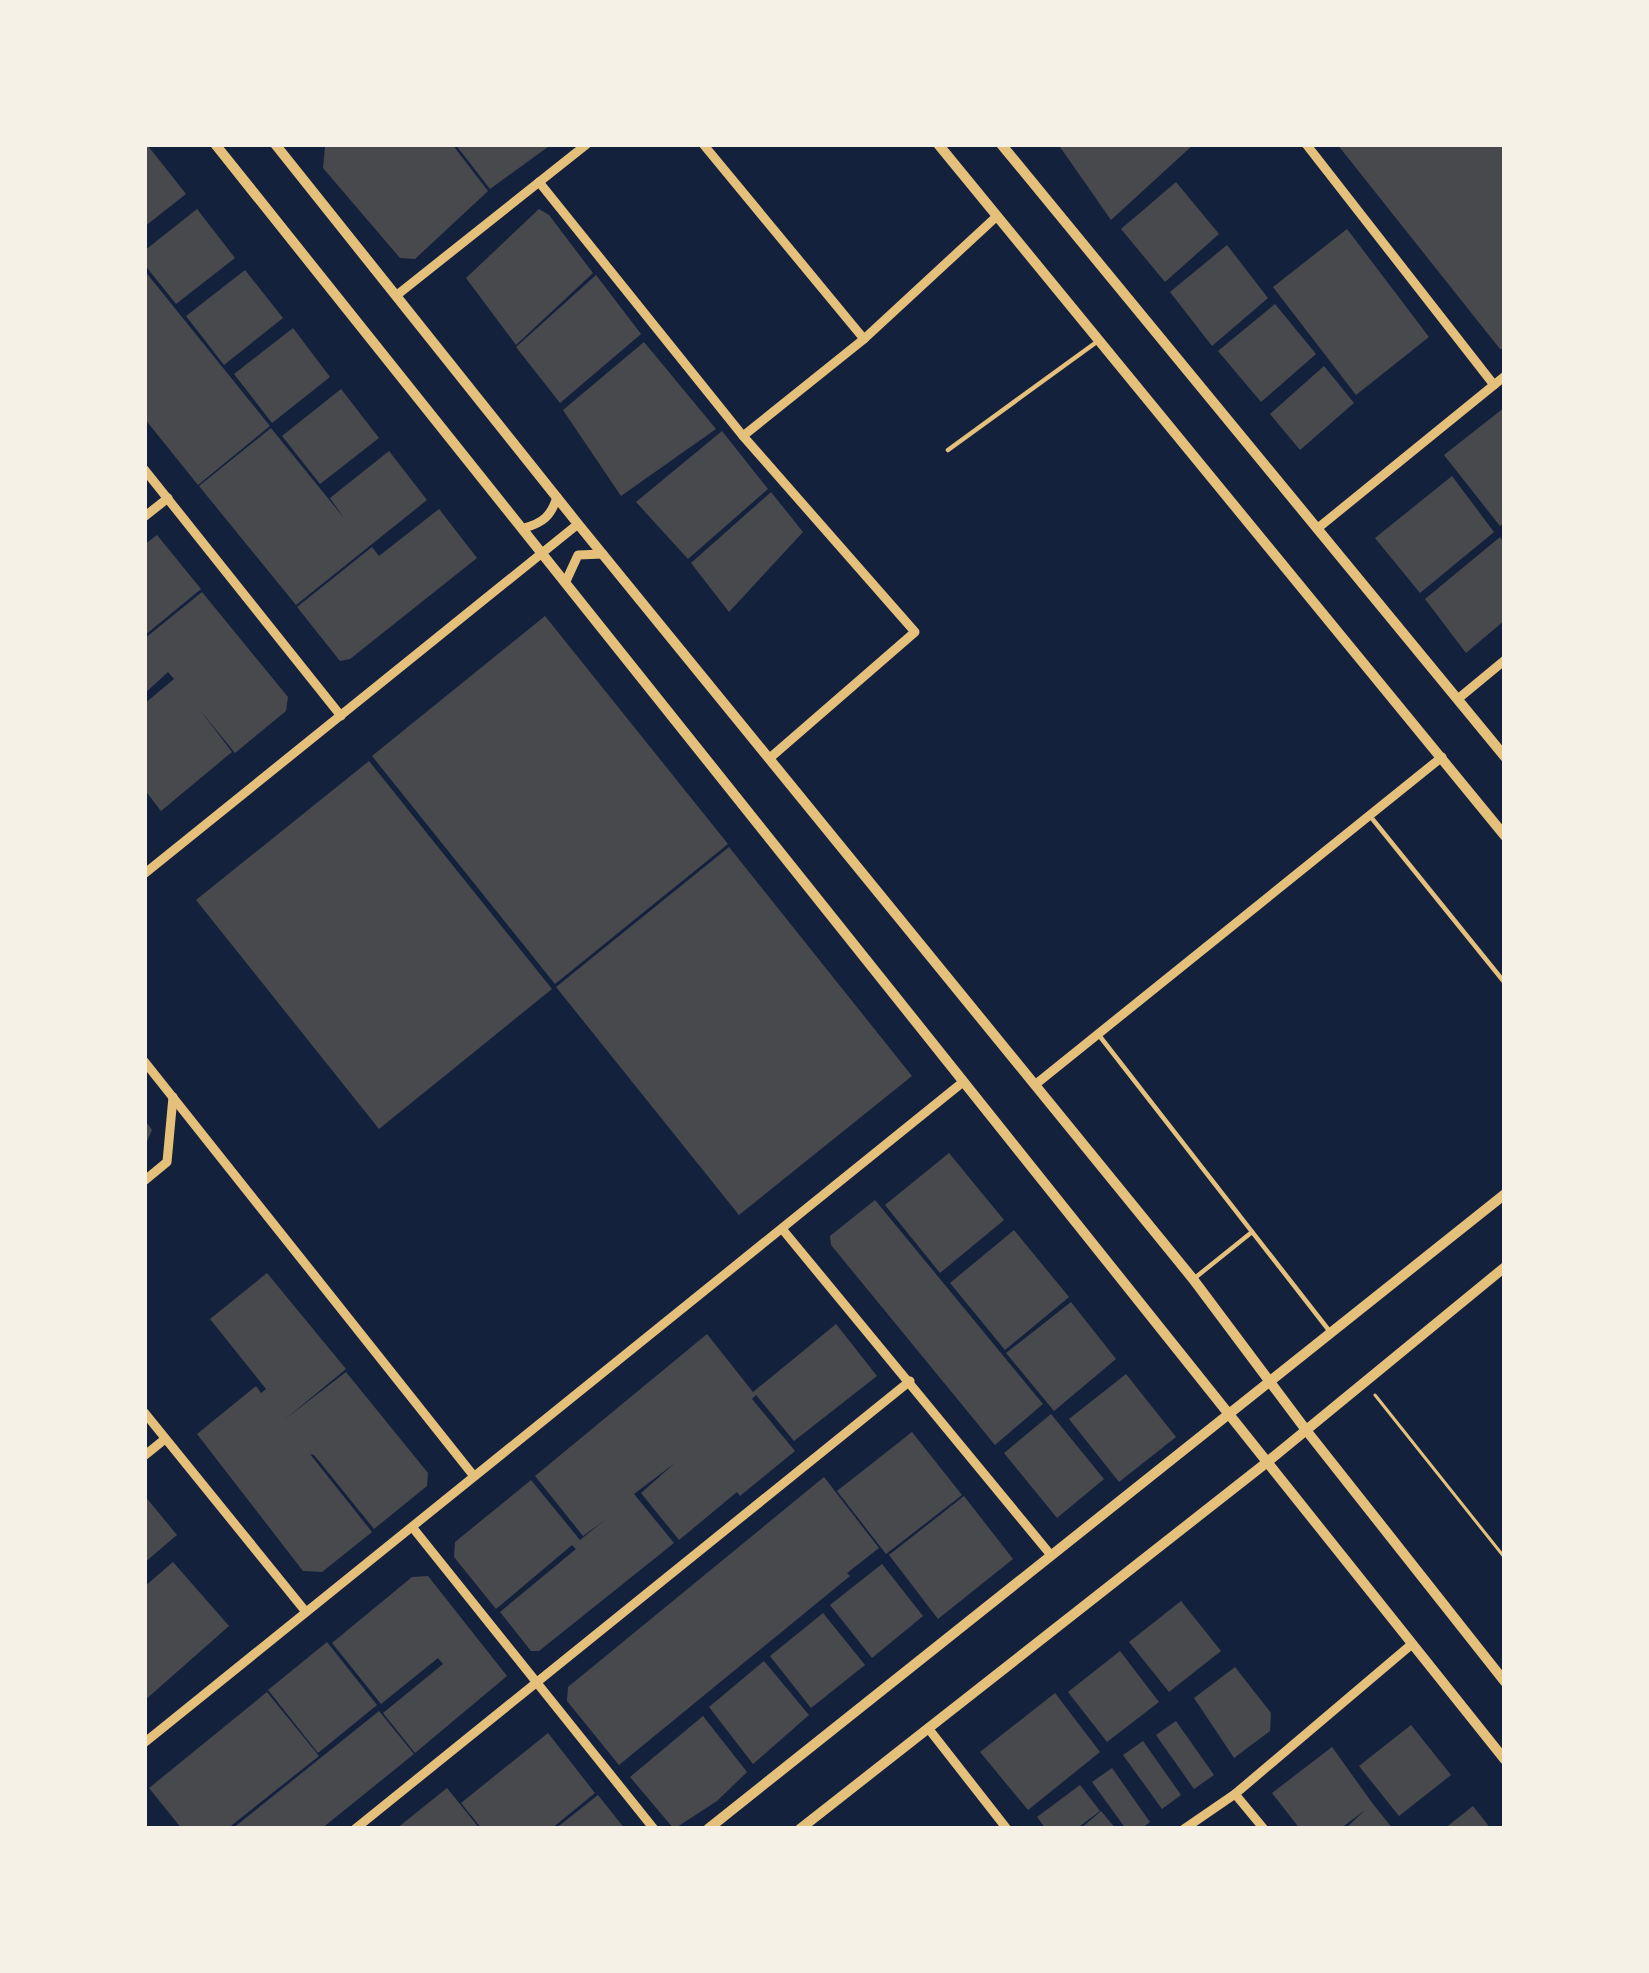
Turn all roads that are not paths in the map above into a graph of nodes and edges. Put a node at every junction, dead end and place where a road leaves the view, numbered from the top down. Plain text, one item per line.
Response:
1 (215, 144) edge
2 (587, 144) edge
3 (703, 144) edge
4 (938, 144) edge
5 (1001, 144) edge
6 (1306, 144) edge
7 (282, 146) edge
8 (539, 182) junction
9 (996, 217) junction
10 (398, 295) junction
11 (864, 339) junction
12 (1097, 340) junction
13 (1505, 376) edge
14 (1494, 385) junction
15 (743, 436) junction
16 (948, 450) dead end
17 (144, 469) edge
18 (557, 497) junction
19 (168, 499) junction
20 (144, 518) edge
21 (578, 524) junction
22 (1318, 528) junction
23 (524, 529) junction
24 (544, 553) junction
25 (603, 554) junction
26 (566, 581) junction
27 (1505, 660) edge
28 (1459, 698) junction
29 (341, 716) junction
30 (771, 757) junction
31 (1442, 757) junction
32 (1505, 757) edge
33 (1370, 816) junction
34 (1505, 836) edge
35 (144, 874) edge
36 (1505, 983) edge
37 (1098, 1034) junction
38 (144, 1061) edge
39 (963, 1082) junction
40 (1036, 1084) junction
41 (172, 1097) junction
42 (144, 1181) edge
43 (1505, 1194) edge
44 (783, 1230) junction
45 (1252, 1232) junction
46 (1505, 1267) edge
47 (1193, 1280) junction
48 (1332, 1334) junction
49 (910, 1381) junction
50 (1271, 1382) junction
51 (144, 1412) edge
52 (1229, 1416) junction
53 (1306, 1430) junction
54 (165, 1438) junction
55 (144, 1456) edge
56 (1266, 1462) junction
57 (473, 1475) junction
58 (412, 1528) junction
59 (1050, 1554) junction
60 (306, 1612) junction
61 (1412, 1644) junction
62 (538, 1681) junction
63 (1505, 1682) edge
64 (928, 1728) junction
65 (144, 1743) edge
66 (1505, 1760) edge
67 (1235, 1794) junction
68 (356, 1829) edge
69 (654, 1829) edge
70 (708, 1829) edge
71 (800, 1829) edge
72 (1007, 1829) edge
73 (1184, 1829) edge
74 (1264, 1829) edge

1 - 23 street
2 - 8 street
3 - 11 street
4 - 9 street
5 - 22 street
6 - 14 street
7 - 10 street
8 - 10 street
8 - 15 street
9 - 11 street
9 - 12 street
10 - 18 street
11 - 15 street
12 - 16 lane
12 - 31 street
13 - 14 street
14 - 22 street
15 - 30 street
17 - 19 street
18 - 21 street
18 - 23 street
19 - 20 street
19 - 29 street
21 - 24 street
21 - 25 street
22 - 28 street
23 - 24 street
24 - 26 street
24 - 29 street
25 - 26 street
25 - 30 street
26 - 39 street
27 - 28 street
28 - 32 street
29 - 35 street
30 - 40 street
31 - 33 street
31 - 34 street
33 - 36 lane
33 - 37 street
37 - 40 street
37 - 45 lane
38 - 41 street
39 - 44 street
39 - 52 street
40 - 47 street
41 - 42 street
41 - 57 street
43 - 48 street
44 - 49 street
44 - 57 street
45 - 47 lane
45 - 48 lane
46 - 53 street
47 - 50 street
48 - 50 street
49 - 59 street
49 - 62 street
50 - 52 street
50 - 53 street
51 - 54 street
52 - 56 street
52 - 59 street
53 - 56 street
53 - 63 street
54 - 55 street
54 - 60 street
56 - 61 street
56 - 64 street
57 - 58 street
58 - 60 street
58 - 62 street
59 - 70 street
60 - 65 street
61 - 66 street
61 - 67 street
62 - 68 street
62 - 69 street
64 - 71 street
64 - 72 street
67 - 73 street
67 - 74 street

